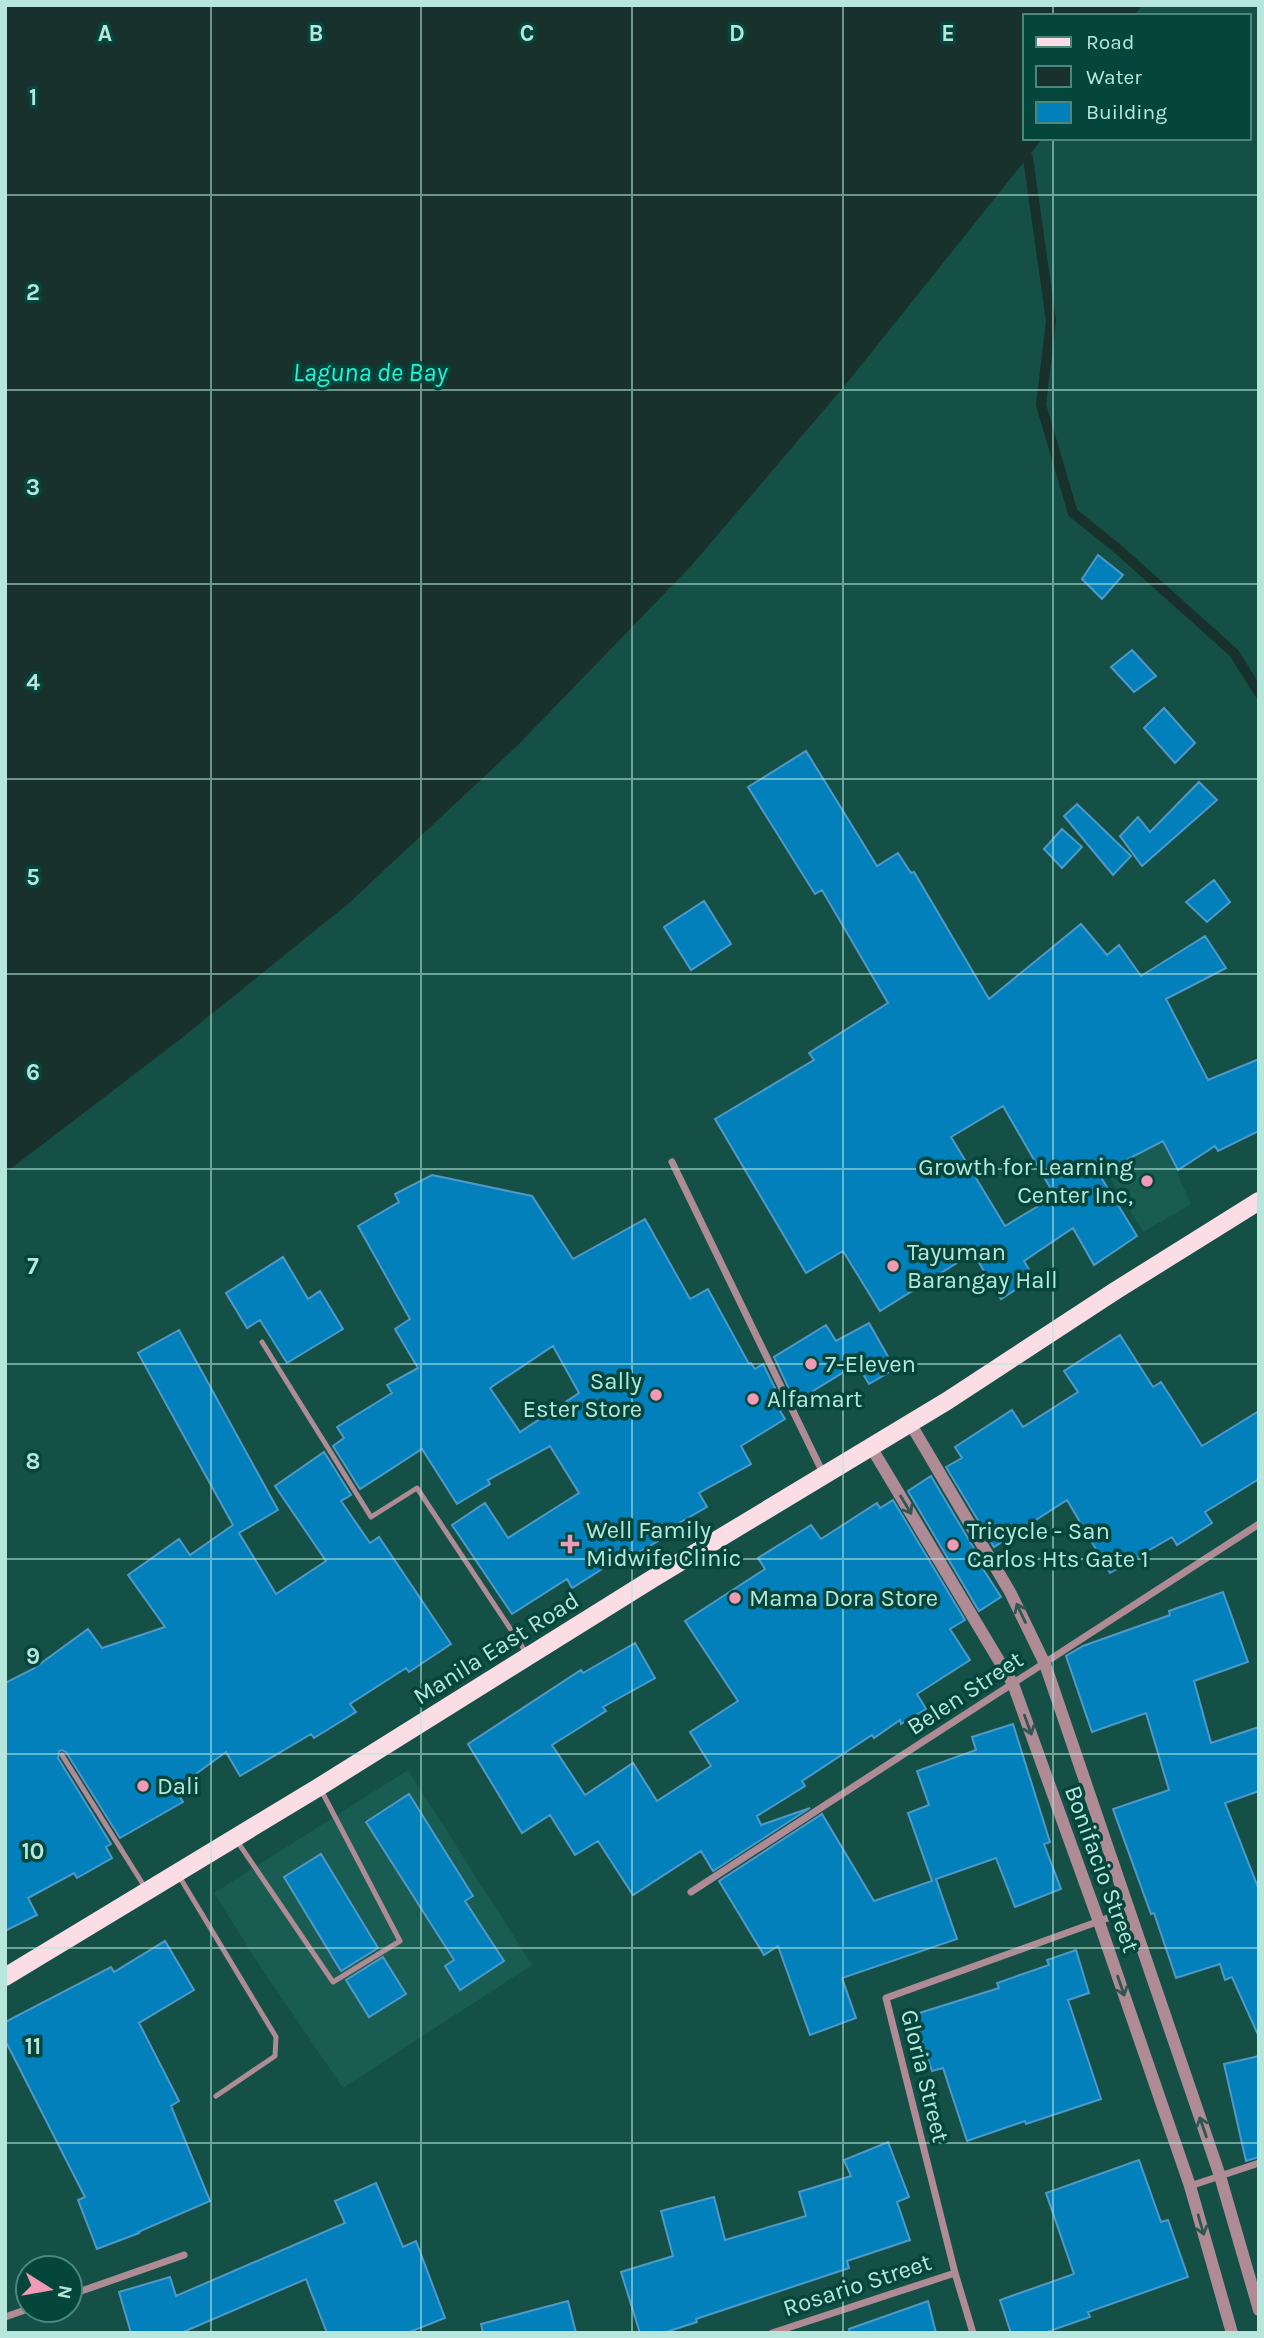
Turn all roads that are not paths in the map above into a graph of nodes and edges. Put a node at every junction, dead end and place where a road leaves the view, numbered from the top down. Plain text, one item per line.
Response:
1 (672, 1162) dead end
2 (1259, 1201) edge
3 (262, 1342) dead end
4 (910, 1423) junction
5 (871, 1447) junction
6 (824, 1475) junction
7 (1259, 1524) edge
8 (528, 1656) junction
9 (1045, 1664) junction
10 (1013, 1684) junction
11 (62, 1755) dead end
12 (319, 1787) junction
13 (235, 1838) junction
14 (177, 1873) junction
15 (147, 1891) junction
16 (691, 1892) dead end
17 (1130, 1910) junction
18 (1099, 1922) junction
19 (5, 1976) edge
20 (216, 2096) dead end
21 (1259, 2163) edge
22 (1220, 2176) junction
23 (1190, 2186) junction
24 (184, 2255) dead end
25 (955, 2273) junction
26 (84, 2290) edge
27 (1259, 2310) edge
28 (772, 2333) edge
29 (973, 2333) edge
30 (1232, 2333) edge

1 - 6 street
2 - 4 main road, Manila East Road
3 - 8 lane
4 - 5 main road, Manila East Road
9 -> 4 street, Bonifacio Street
5 - 6 main road, Manila East Road
5 -> 10 street, Bonifacio Street
6 - 8 main road, Manila East Road
7 - 9 street, Belen Street
8 - 12 main road, Manila East Road
9 - 10 street, Belen Street
9 - 17 street, Bonifacio Street
10 - 16 street, Belen Street
10 -> 18 street, Bonifacio Street
11 - 15 lane
12 - 13 main road, Manila East Road
12 - 13 lane
13 - 14 main road, Manila East Road
14 - 15 main road, Manila East Road
14 - 20 lane
15 - 19 main road, Manila East Road
17 - 18 street, Gloria Street
22 -> 17 street, Bonifacio Street
18 -> 23 street, Bonifacio Street
18 - 25 street, Gloria Street
21 - 22 street
22 - 23 street
22 - 27 street, Bonifacio Street
23 -> 30 street, Bonifacio Street
24 - 26 street
25 - 28 street, Rosario Street
25 - 29 street, Gloria Street

